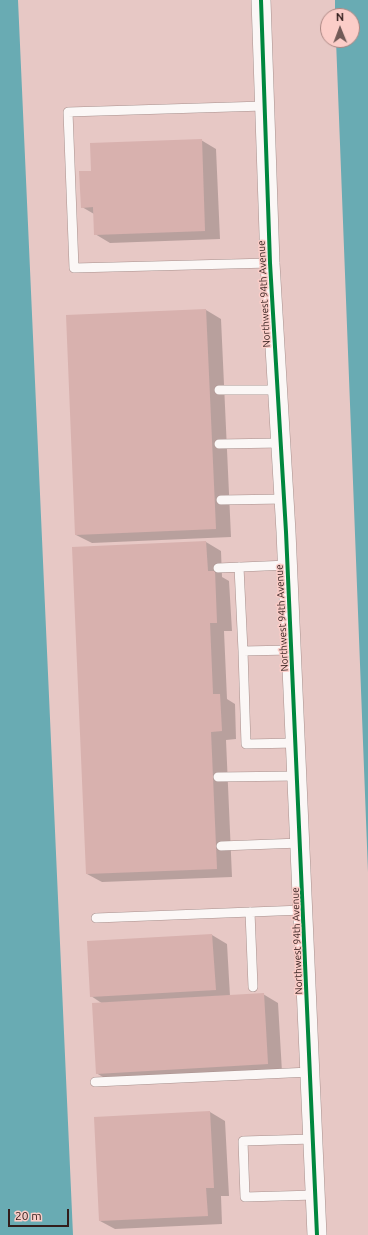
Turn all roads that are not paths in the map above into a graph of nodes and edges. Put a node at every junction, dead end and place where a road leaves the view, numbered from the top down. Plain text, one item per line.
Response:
1 (261, 0) edge
2 (264, 106) junction
3 (270, 263) junction
4 (219, 390) dead end
5 (278, 390) junction
6 (219, 444) dead end
7 (282, 444) junction
8 (285, 499) junction
9 (221, 500) dead end
10 (288, 565) junction
11 (240, 567) junction
12 (218, 568) dead end
13 (292, 650) junction
14 (243, 651) junction
15 (296, 743) junction
16 (297, 776) junction
17 (218, 777) dead end
18 (300, 843) junction
19 (221, 846) dead end
20 (303, 910) junction
21 (250, 912) junction
22 (96, 918) dead end
23 (253, 987) dead end
24 (310, 1072) junction
25 (95, 1082) dead end
26 (313, 1139) junction
27 (315, 1195) junction
28 (317, 1235) edge

1 - 2 street, Northwest 94th Avenue
2 - 3 street, Northwest 94th Avenue
2 - 3 lane
3 - 5 street, Northwest 94th Avenue
4 - 5 lane
5 - 7 street, Northwest 94th Avenue
6 - 7 lane
7 - 8 street, Northwest 94th Avenue
8 - 9 lane
8 - 10 street, Northwest 94th Avenue
10 - 11 lane
10 - 13 street, Northwest 94th Avenue
11 - 12 lane
11 - 14 lane
13 - 14 lane
13 - 15 street, Northwest 94th Avenue
14 - 15 lane
15 - 16 street, Northwest 94th Avenue
16 - 17 lane
16 - 18 street, Northwest 94th Avenue
18 - 19 lane
18 - 20 street, Northwest 94th Avenue
20 - 21 lane
20 - 24 street, Northwest 94th Avenue
21 - 22 lane
21 - 23 lane
24 - 25 lane
24 - 26 street, Northwest 94th Avenue
26 - 27 street, Northwest 94th Avenue
26 - 27 lane
27 - 28 street, Northwest 94th Avenue

